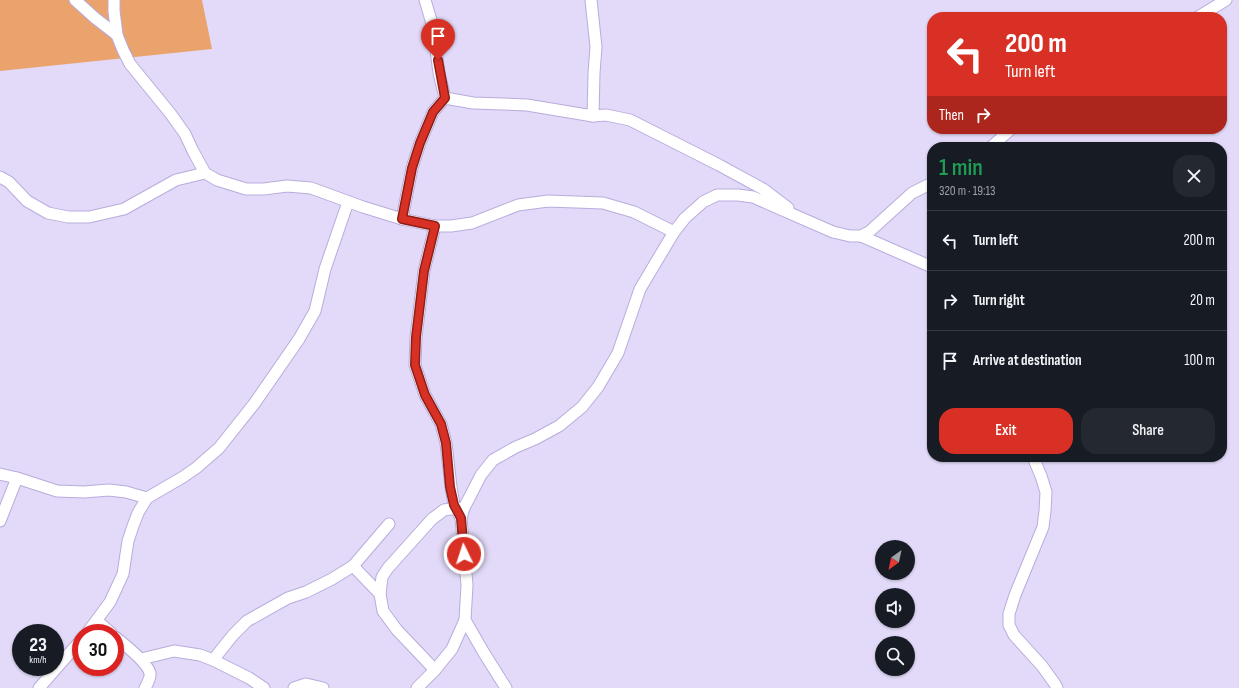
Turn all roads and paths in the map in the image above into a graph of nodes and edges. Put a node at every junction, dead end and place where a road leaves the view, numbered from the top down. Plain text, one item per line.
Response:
1 (75, 0) edge
2 (114, 0) edge
3 (425, 0) edge
4 (591, 0) edge
5 (1226, 0) edge
6 (1206, 12) edge
7 (117, 35) junction
8 (445, 98) junction
9 (593, 116) junction
10 (1005, 134) edge
11 (997, 142) edge
12 (205, 173) junction
13 (0, 177) edge
14 (927, 185) edge
15 (348, 202) junction
16 (402, 219) junction
17 (806, 221) junction
18 (435, 226) junction
19 (674, 232) junction
20 (862, 236) junction
21 (927, 265) edge
22 (1036, 462) edge
23 (0, 474) edge
24 (17, 478) junction
25 (146, 498) junction
26 (459, 513) junction
27 (0, 520) edge
28 (389, 524) dead end
29 (353, 566) junction
30 (380, 594) junction
31 (465, 620) junction
32 (97, 621) junction
33 (94, 624) edge
34 (100, 624) edge
35 (124, 645) edge
36 (72, 650) edge
37 (141, 659) junction
38 (212, 660) junction
39 (434, 670) junction
40 (39, 688) edge
41 (145, 688) edge
42 (264, 688) edge
43 (294, 688) edge
44 (323, 688) edge
45 (417, 688) edge
46 (506, 688) edge
47 (1057, 688) edge

1 - 7 street
2 - 7 street
3 - 8 street
4 - 9 street
5 - 6 street
7 - 12 street
8 - 9 street
8 - 16 street
9 - 17 street
10 - 11 street
12 - 13 street
12 - 15 street
14 - 20 street
15 - 16 street
15 - 25 street
16 - 18 street
17 - 19 street
17 - 20 street
18 - 19 street
18 - 26 street
19 - 26 street
20 - 21 street
22 - 47 street
23 - 24 street
24 - 25 street
24 - 27 street
25 - 32 street
26 - 30 street
26 - 31 street
28 - 29 street
29 - 30 street
29 - 38 street
30 - 39 street
31 - 39 street
31 - 46 street
32 - 33 street
32 - 34 street
35 - 37 street
36 - 40 street
37 - 38 street
37 - 41 street
38 - 42 street
39 - 45 street
43 - 44 street

